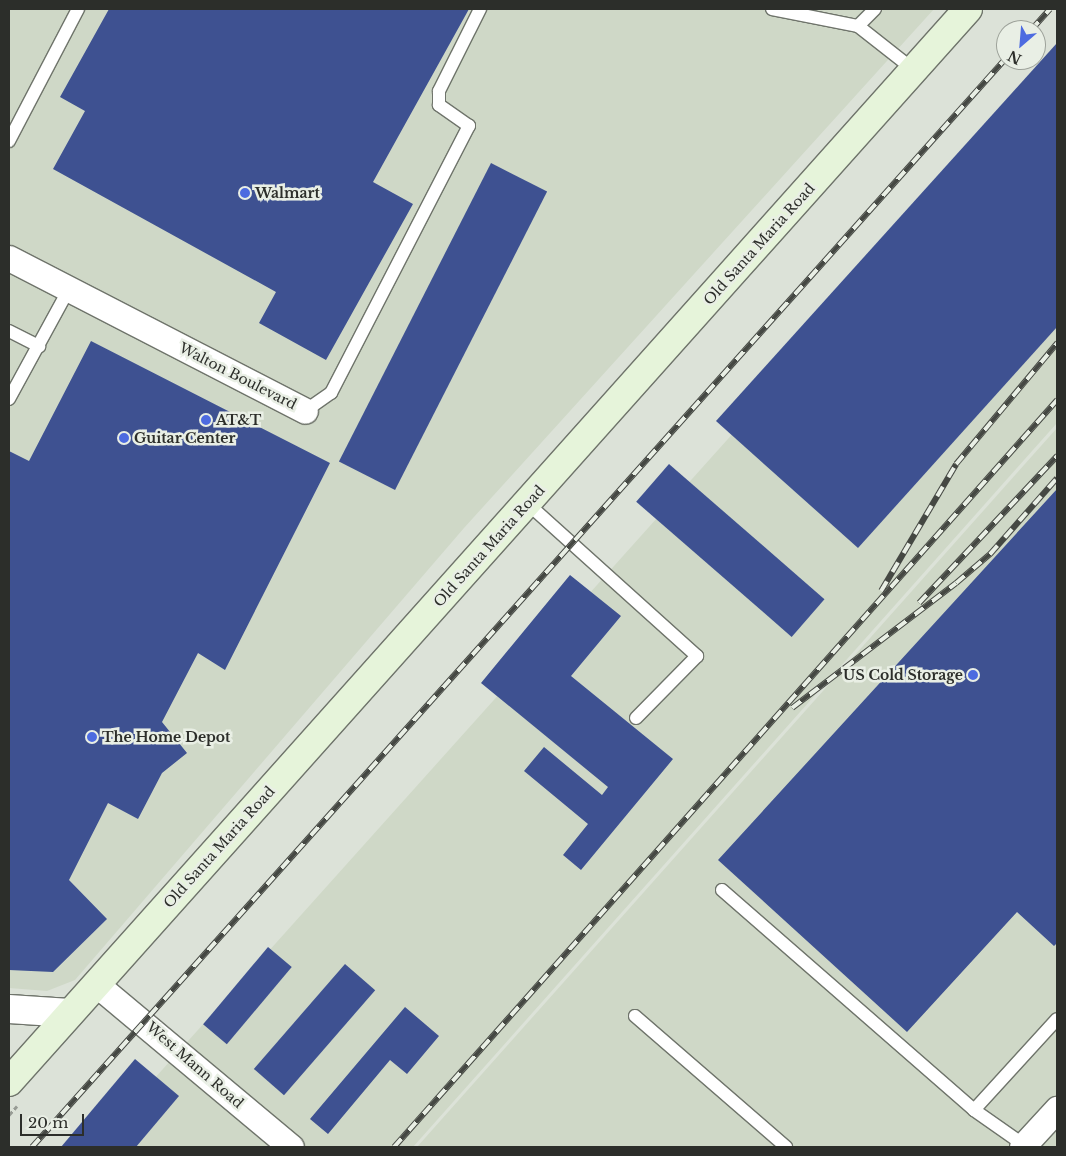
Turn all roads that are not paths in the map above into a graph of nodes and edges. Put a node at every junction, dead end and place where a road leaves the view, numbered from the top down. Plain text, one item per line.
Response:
1 (78, 9) edge
2 (480, 9) edge
3 (772, 9) edge
4 (875, 9) edge
5 (968, 9) edge
6 (858, 26) junction
7 (914, 70) junction
8 (9, 141) edge
9 (9, 258) edge
10 (69, 289) junction
11 (9, 331) edge
12 (39, 346) junction
13 (9, 399) edge
14 (306, 411) joint
15 (527, 503) junction
16 (636, 718) dead end
17 (722, 890) dead end
18 (96, 984) junction
19 (9, 1009) edge
20 (70, 1013) junction
21 (635, 1016) dead end
22 (1057, 1020) edge
23 (9, 1082) edge
24 (1057, 1109) edge
25 (974, 1110) junction
26 (1023, 1146) edge
27 (291, 1147) edge
28 (786, 1147) edge

1 - 8 lane
2 - 14 lane, Walton Boulevard
3 - 6 lane
4 - 6 lane
5 - 7 main road, Old Santa Maria Road
6 - 7 lane
7 - 15 main road, Old Santa Maria Road
9 - 10 street, Walton Boulevard
10 - 12 lane
10 - 14 street, Walton Boulevard
11 - 12 lane
12 - 13 lane
15 - 16 lane
15 - 18 main road, Old Santa Maria Road
17 - 25 lane
18 - 20 main road, Old Santa Maria Road
18 - 27 street, West Mann Road
19 - 20 street
20 - 23 main road, Old Santa Maria Road
21 - 28 lane
22 - 25 lane
24 - 26 street
25 - 26 lane

